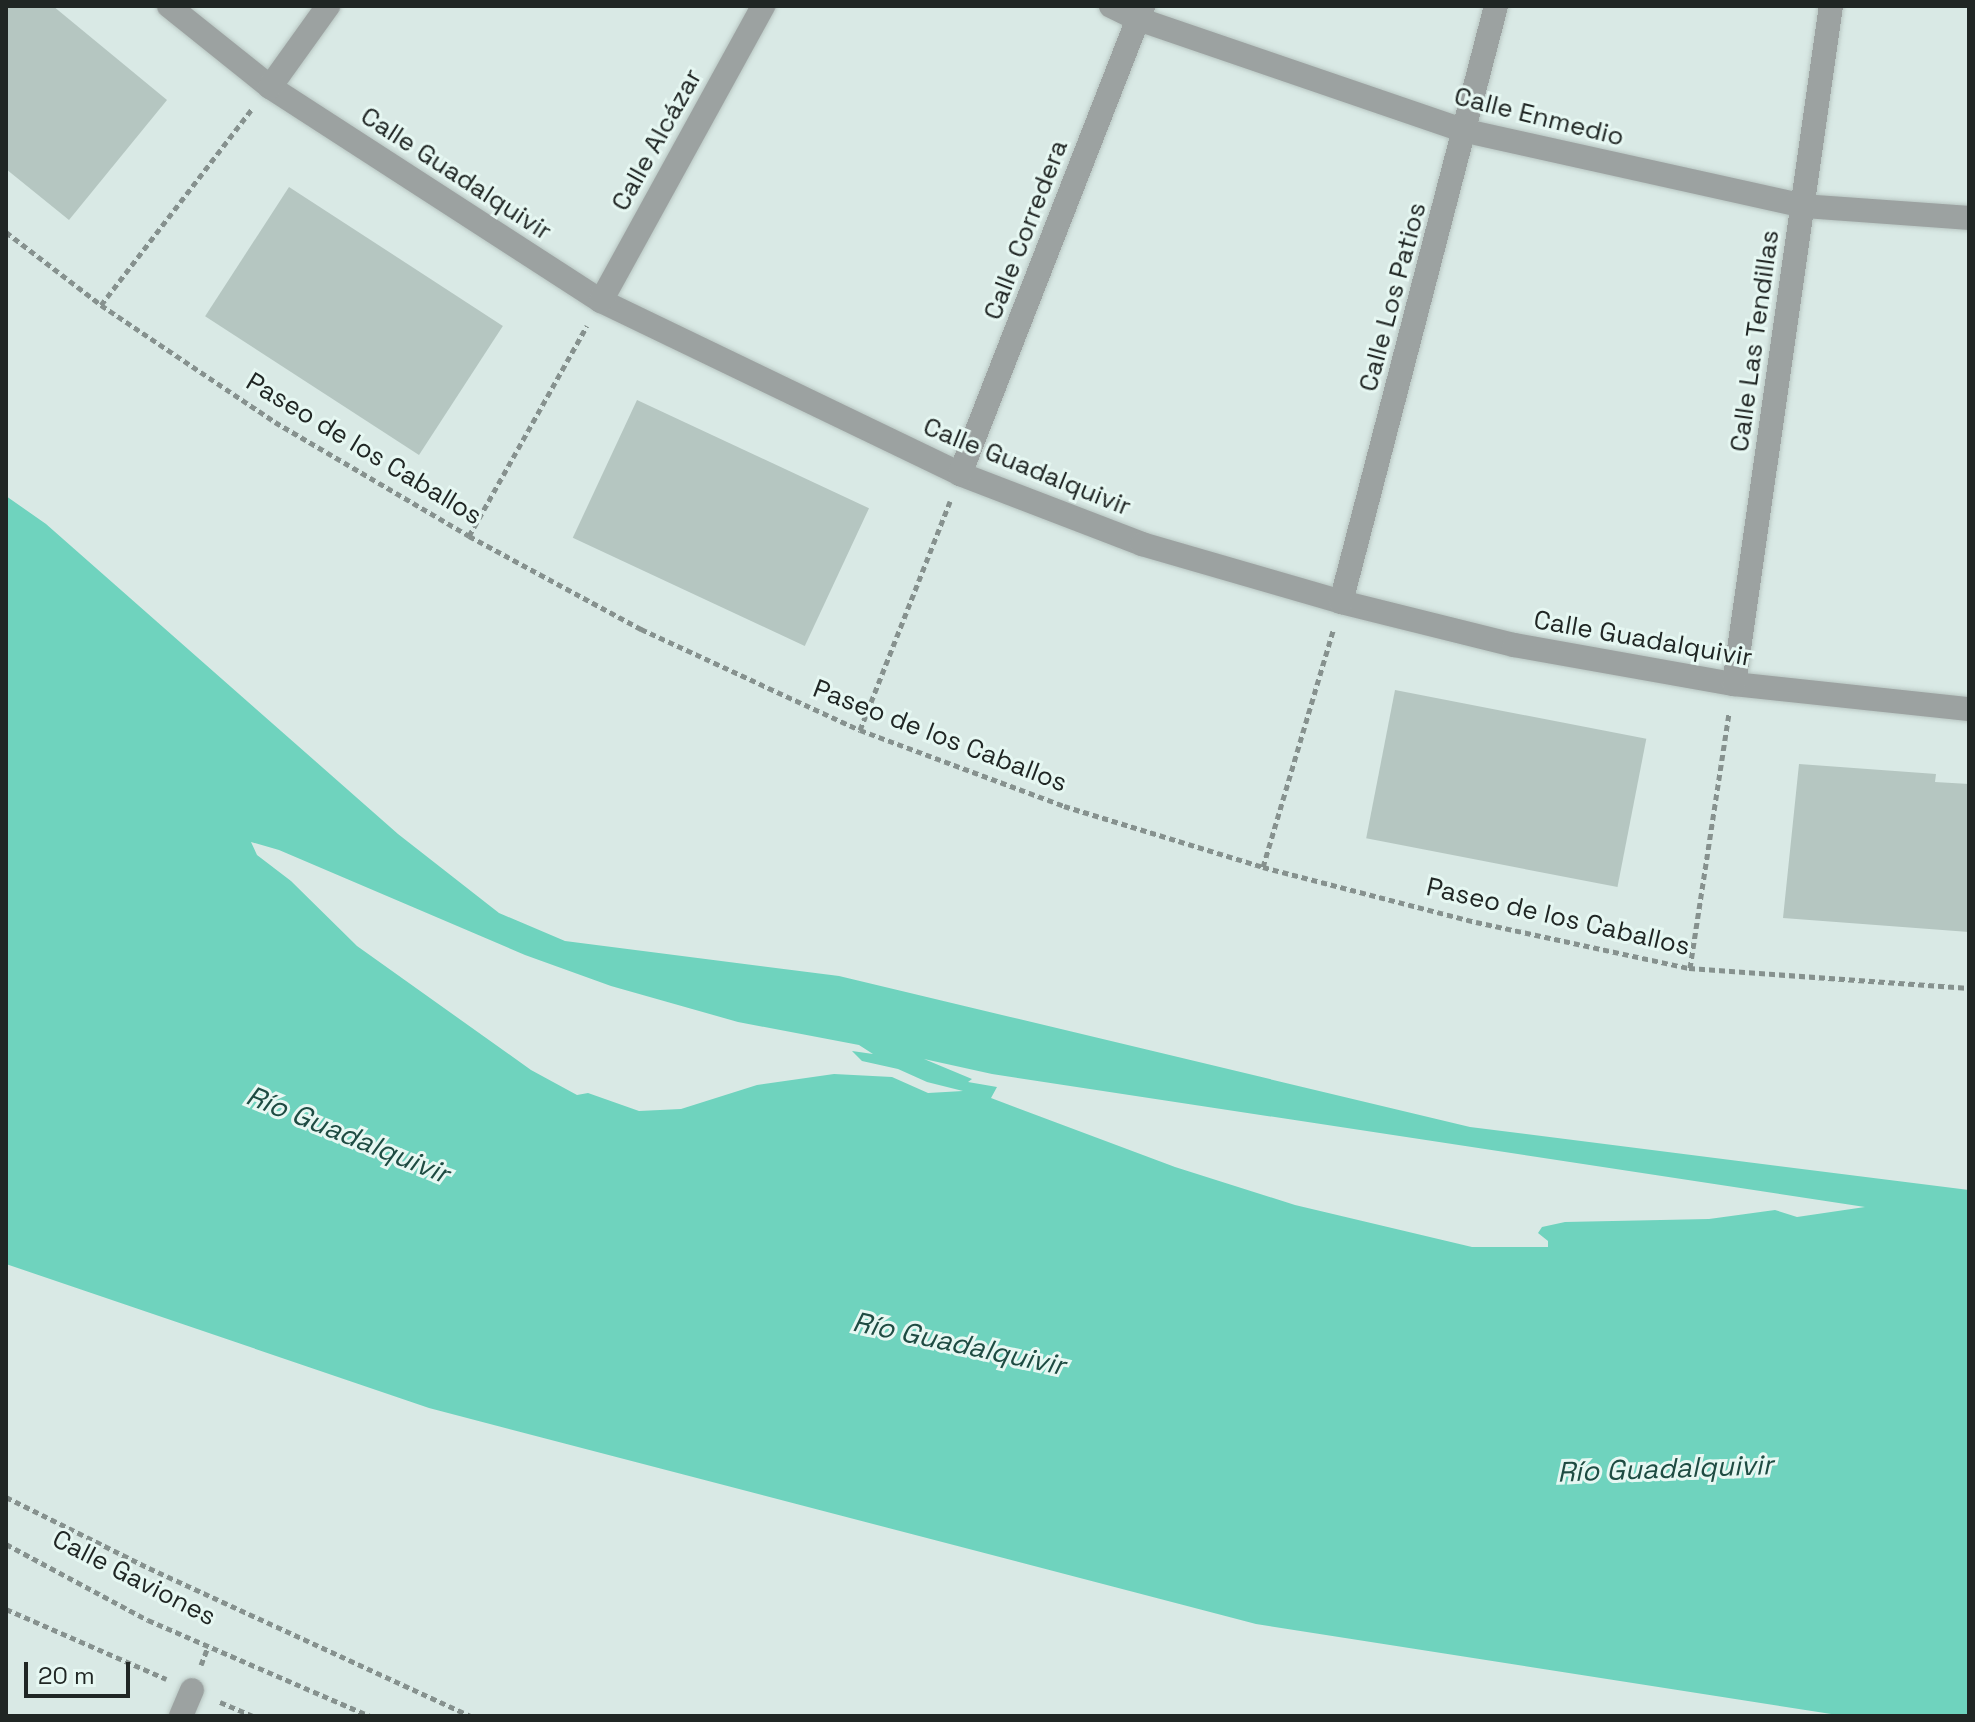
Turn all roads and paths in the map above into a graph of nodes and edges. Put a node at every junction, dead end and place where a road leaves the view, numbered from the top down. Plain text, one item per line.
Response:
1 (169, 6) edge
2 (328, 6) edge
3 (763, 6) edge
4 (1111, 6) edge
5 (1496, 6) edge
6 (1831, 6) edge
7 (1141, 12) edge
8 (270, 87) junction
9 (1466, 131) junction
10 (1803, 206) junction
11 (1969, 218) edge
12 (6, 232) edge
13 (601, 301) junction
14 (101, 305) junction
15 (960, 474) junction
16 (469, 536) junction
17 (1341, 602) junction
18 (1734, 684) junction
19 (1969, 709) edge
20 (860, 730) junction
21 (1263, 867) junction
22 (1689, 968) junction
23 (1969, 988) edge
24 (6, 1497) edge
25 (6, 1544) edge
26 (6, 1609) edge
27 (192, 1690) junction
28 (181, 1716) edge
29 (253, 1716) edge
30 (370, 1716) edge
31 (471, 1716) edge

1 - 8 street, Calle Guadalquivir
2 - 8 street
3 - 13 street, Calle Alcázar
4 - 7 street, Calle Enmedio
5 - 9 street, Calle Los Patios
6 - 10 street, Calle Las Tendillas
7 - 9 street, Calle Enmedio
7 - 15 street, Calle Corredera
8 - 13 street, Calle Guadalquivir
8 - 14 path
9 - 10 street, Calle Enmedio
9 - 17 street, Calle Los Patios
10 - 11 street, Calle Enmedio
10 - 18 street, Calle Las Tendillas
12 - 14 path, Paseo de los Caballos
13 - 15 street, Calle Guadalquivir
13 - 16 path
14 - 16 path, Paseo de los Caballos
15 - 17 street, Calle Guadalquivir
15 - 20 path
16 - 20 path, Paseo de los Caballos
17 - 18 street, Calle Guadalquivir
17 - 21 path
18 - 19 street, Calle Guadalquivir
18 - 22 path
20 - 21 path, Paseo de los Caballos
21 - 22 path, Paseo de los Caballos
22 - 23 path, Paseo de los Caballos
24 - 31 path
25 - 30 path, Calle Gaviones
26 - 27 path
27 - 28 street
27 - 29 path

